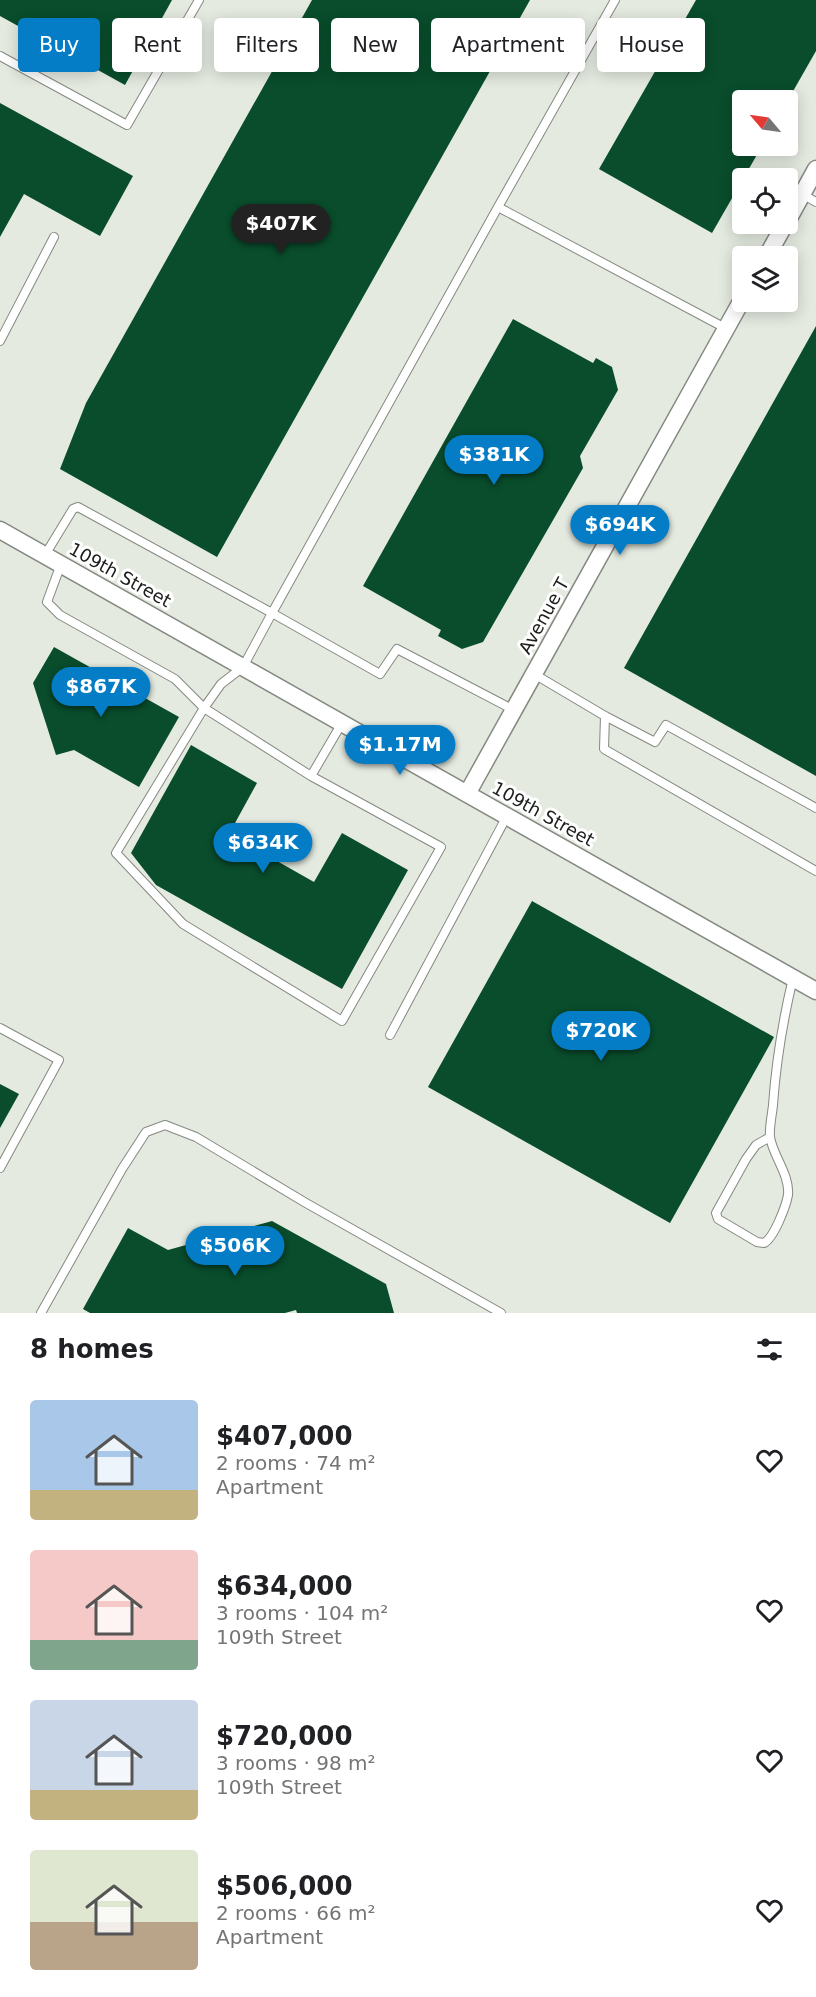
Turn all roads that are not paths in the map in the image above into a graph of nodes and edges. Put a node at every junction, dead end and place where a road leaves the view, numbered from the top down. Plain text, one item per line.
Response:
1 (199, 0) edge
2 (615, 0) edge
3 (0, 56) edge
4 (816, 169) edge
5 (809, 198) edge
6 (498, 207) junction
7 (798, 209) edge
8 (54, 237) dead end
9 (736, 312) edge
10 (727, 329) junction
11 (0, 341) edge
12 (0, 530) edge
13 (45, 555) junction
14 (62, 564) junction
15 (272, 613) junction
16 (243, 667) junction
17 (534, 674) junction
18 (204, 708) junction
19 (513, 710) junction
20 (605, 716) junction
21 (342, 723) junction
22 (311, 776) junction
23 (467, 794) junction
24 (816, 808) edge
25 (507, 816) junction
26 (816, 871) edge
27 (793, 978) junction
28 (816, 991) edge
29 (0, 1028) edge
30 (390, 1035) dead end
31 (770, 1137) junction
32 (0, 1168) edge
33 (41, 1313) edge
34 (501, 1313) edge

1 - 3 lane
2 - 6 lane
4 - 5 street
5 - 7 street
6 - 10 lane
6 - 15 lane
8 - 11 lane
9 - 10 street, Avenue T
10 - 17 street, Avenue T
12 - 13 street, 109th Street
13 - 14 street, 109th Street
13 - 15 lane
14 - 16 street, 109th Street
14 - 18 lane
15 - 16 lane
15 - 19 lane
16 - 18 lane
16 - 21 street, 109th Street
17 - 19 street, Avenue T
17 - 20 lane
18 - 22 lane
18 - 22 lane
19 - 23 street, Avenue T
20 - 24 lane
20 - 26 lane
21 - 22 lane
21 - 23 street, 109th Street
23 - 25 street, 109th Street
25 - 27 street, 109th Street
25 - 30 lane
27 - 28 street, 109th Street
27 - 31 lane
29 - 32 lane
31 - 31 lane
33 - 34 lane

